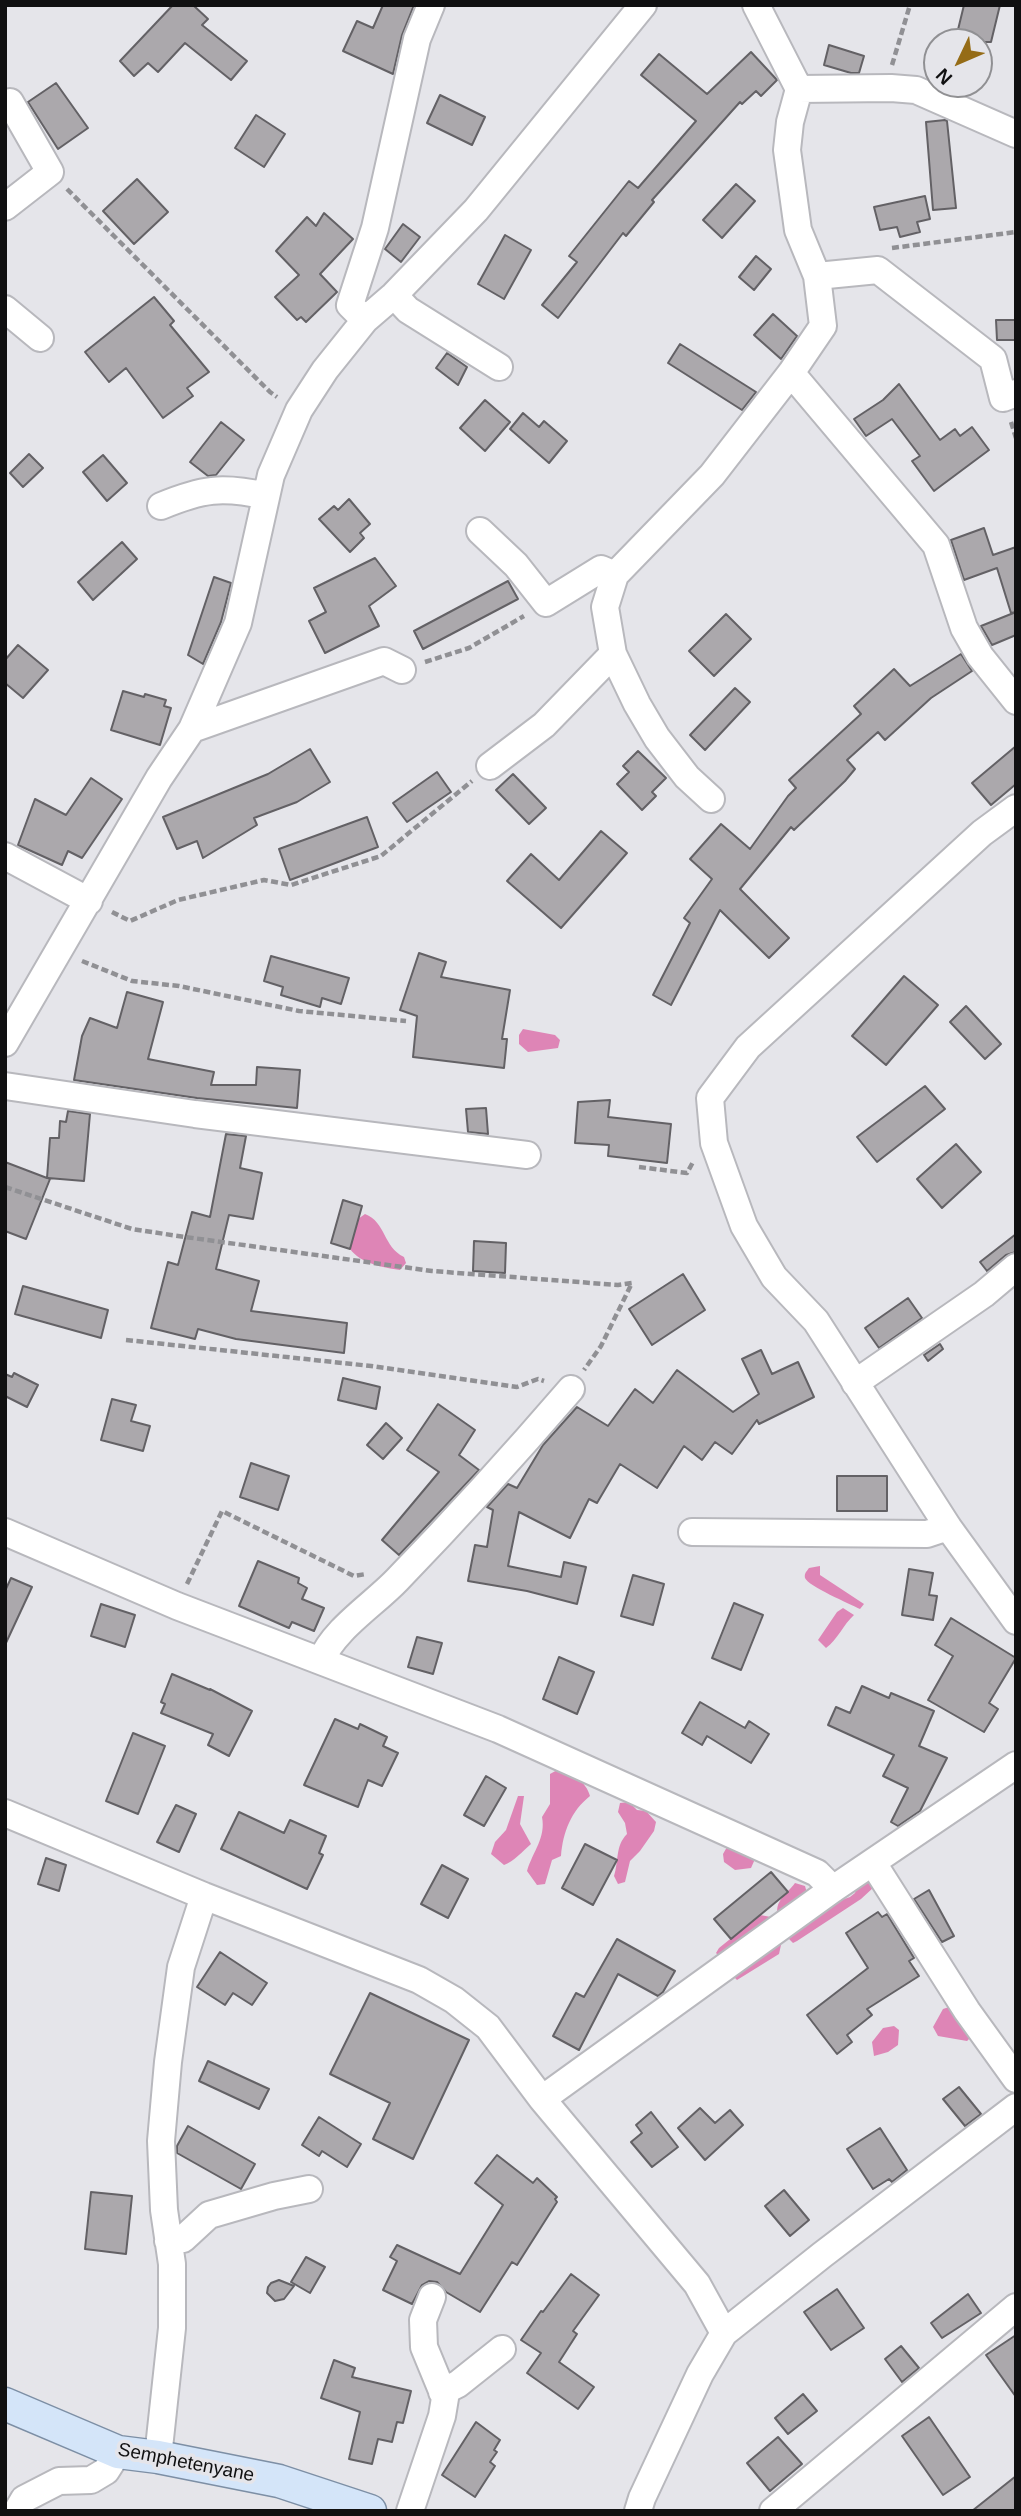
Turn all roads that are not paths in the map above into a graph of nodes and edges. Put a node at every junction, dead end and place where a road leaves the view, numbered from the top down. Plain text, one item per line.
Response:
1 (431, 5) edge
2 (643, 5) edge
3 (756, 5) edge
4 (799, 89) junction
5 (10, 102) dead end
6 (1016, 134) edge
7 (5, 207) edge
8 (817, 276) junction
9 (394, 295) junction
10 (5, 309) edge
11 (365, 320) junction
12 (40, 338) dead end
13 (499, 367) dead end
14 (791, 373) junction
15 (1016, 393) edge
16 (266, 496) junction
17 (161, 506) dead end
18 (480, 531) dead end
19 (615, 575) junction
20 (613, 654) junction
21 (402, 670) road end
22 (1016, 701) edge
23 (192, 729) junction
24 (489, 766) road end
25 (711, 799) dead end
26 (1016, 808) edge
27 (5, 856) edge
28 (89, 901) junction
29 (5, 1043) edge
30 (5, 1086) edge
31 (527, 1155) dead end
32 (1016, 1267) edge
33 (855, 1383) junction
34 (571, 1389) road end
35 (948, 1527) junction
36 (5, 1532) edge
37 (692, 1532) dead end
38 (1016, 1621) edge
39 (321, 1661) junction
40 (1016, 1765) edge
41 (5, 1813) edge
42 (873, 1863) junction
43 (833, 1889) junction
44 (204, 1896) junction
45 (1016, 2079) edge
46 (542, 2099) junction
47 (1016, 2107) edge
48 (309, 2189) dead end
49 (168, 2241) junction
50 (432, 2297) dead end
51 (1016, 2307) edge
52 (724, 2333) junction
53 (502, 2350) dead end
54 (442, 2392) junction
55 (5, 2404) edge
56 (118, 2452) junction
57 (158, 2457) junction
58 (17, 2511) edge
59 (370, 2511) edge
60 (410, 2511) edge
61 (638, 2511) edge
62 (773, 2511) edge

1 - 11 street
2 - 9 street
3 - 4 street
4 - 6 street
4 - 8 street
5 - 7 street
8 - 14 street
8 - 15 street
9 - 11 street
9 - 13 street
10 - 12 street
11 - 16 street
14 - 19 street
14 - 22 street
16 - 17 street
16 - 23 street
18 - 19 street
19 - 20 street
20 - 24 street
20 - 25 street
21 - 23 street
23 - 28 street
26 - 33 street
27 - 28 street
28 - 29 street
30 - 31 street
32 - 33 street
33 - 35 street
34 - 39 street
35 - 37 street
35 - 38 street
36 - 39 street
39 - 43 street
40 - 42 street
41 - 44 street
42 - 43 street
42 - 45 street
43 - 46 street
44 - 46 street
44 - 49 street
46 - 52 street
47 - 52 street
48 - 49 street
49 - 57 street
50 - 54 street
51 - 62 street
52 - 61 street
53 - 54 street
54 - 60 street
55 - 56 main road, Semphetenyane
56 - 57 main road, Semphetenyane
56 - 58 street
57 - 59 main road, Semphetenyane

